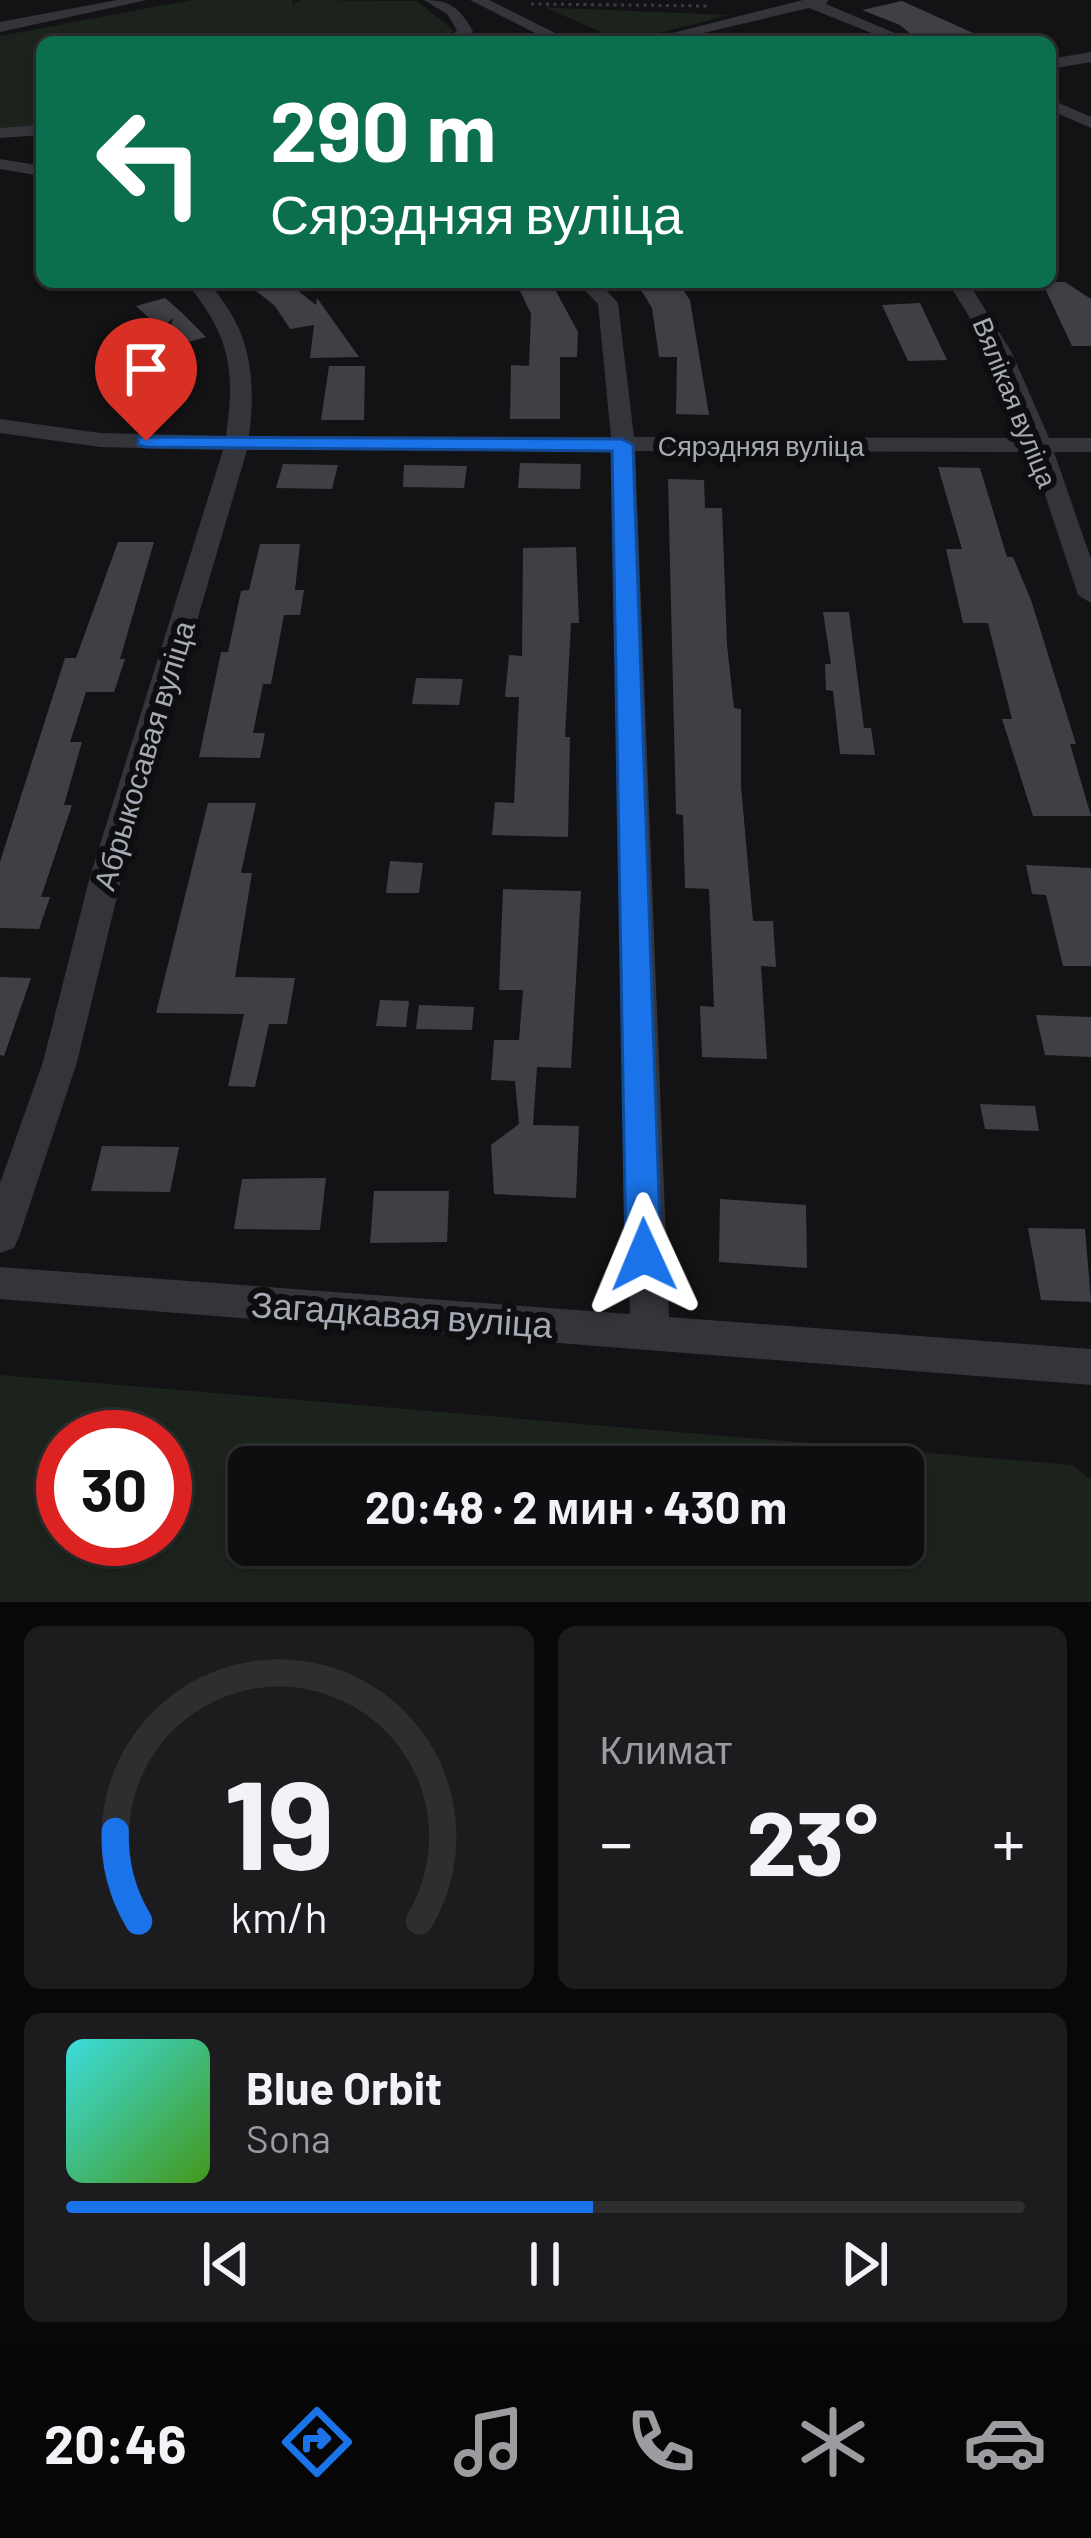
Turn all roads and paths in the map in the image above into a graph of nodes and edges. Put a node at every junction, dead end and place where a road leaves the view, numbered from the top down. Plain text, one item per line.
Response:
1 (140, 0) edge
2 (431, 0) edge
3 (477, 0) edge
4 (816, 1) edge
5 (513, 2) edge
6 (711, 7) dead end
7 (0, 27) edge
8 (460, 36) edge
9 (552, 36) edge
10 (671, 36) edge
11 (895, 36) edge
12 (1091, 57) edge
13 (1056, 63) edge
14 (1056, 107) edge
15 (1091, 122) edge
16 (36, 130) edge
17 (0, 133) edge
18 (0, 164) edge
19 (36, 170) edge
20 (201, 288) edge
21 (593, 288) edge
22 (962, 288) edge
23 (0, 426) edge
24 (238, 443) junction
25 (622, 445) junction
26 (1036, 445) junction
27 (1091, 445) edge
28 (1091, 595) edge
29 (0, 1237) edge
30 (0, 1283) edge
31 (650, 1332) junction
32 (1091, 1367) edge

1 - 7 street
2 - 8 street
3 - 9 street
4 - 10 street
4 - 11 street
5 - 6 path
12 - 13 street
14 - 15 street
16 - 17 street
18 - 19 street
20 - 24 street, Абрыкосавая вуліца
21 - 25 street
22 - 26 street, Вялікая вуліца
23 - 24 street, Сярэдняя вуліца
24 - 25 street, Сярэдняя вуліца
24 - 29 street, Абрыкосавая вуліца
25 - 26 street, Сярэдняя вуліца
25 - 31 street
26 - 27 street, Сярэдняя вуліца
26 - 28 street, Вялікая вуліца
30 - 31 street, Загадкавая вуліца
31 - 32 street, Загадкавая вуліца

